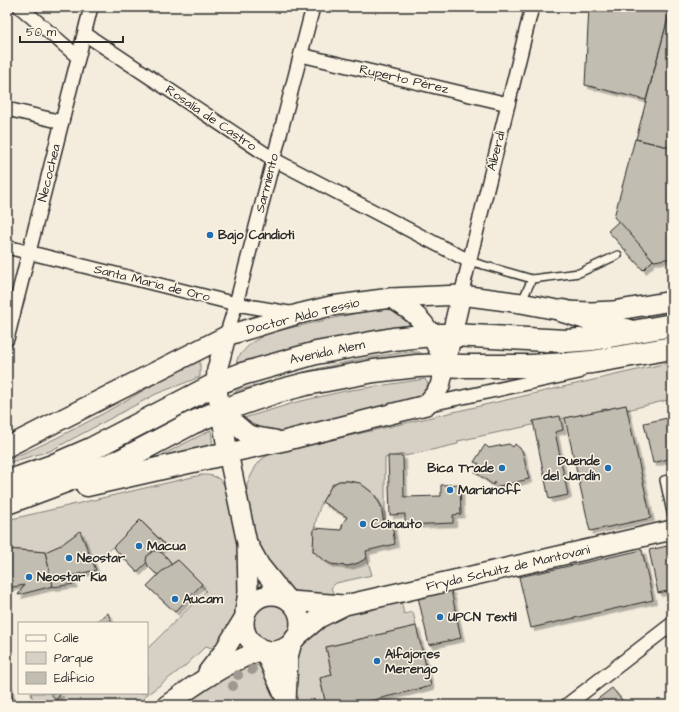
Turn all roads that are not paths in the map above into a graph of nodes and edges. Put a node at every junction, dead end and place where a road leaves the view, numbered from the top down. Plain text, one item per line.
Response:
1 (20, 7) edge
2 (91, 7) edge
3 (313, 7) edge
4 (532, 7) edge
5 (85, 34) junction
6 (300, 55) junction
7 (78, 57) junction
8 (508, 104) junction
9 (7, 109) edge
10 (62, 122) junction
11 (273, 160) junction
12 (7, 247) edge
13 (30, 253) junction
14 (618, 255) dead end
15 (469, 261) junction
16 (532, 279) junction
17 (461, 295) junction
18 (391, 298) junction
19 (672, 301) edge
20 (521, 303) junction
21 (236, 304) junction
22 (563, 311) junction
23 (298, 314) junction
24 (672, 325) edge
25 (634, 332) junction
26 (443, 335) junction
27 (226, 336) junction
28 (7, 339) edge
29 (672, 348) edge
30 (631, 355) junction
31 (444, 365) junction
32 (216, 384) junction
33 (426, 405) junction
34 (220, 411) junction
35 (284, 441) junction
36 (7, 447) edge
37 (228, 453) junction
38 (672, 478) edge
39 (7, 482) edge
40 (14, 501) edge
41 (672, 517) edge
42 (672, 530) edge
43 (247, 543) junction
44 (287, 599) junction
45 (345, 605) junction
46 (244, 616) junction
47 (672, 624) edge
48 (294, 640) junction
49 (263, 650) junction
50 (202, 679) junction
51 (287, 703) edge
52 (167, 705) edge
53 (567, 705) edge

1 - 7 street
2 - 5 street, Necochea
3 - 6 street, Sarmiento
4 - 8 street, Alberdi
5 - 7 street, Necochea
5 - 11 street, Rosalía de Castro
6 - 8 street, Ruperto Pérez
6 - 11 street, Sarmiento
7 - 10 street, Necochea
8 - 15 street, Alberdi
9 - 10 street
10 - 13 street, Necochea
11 - 15 street, Rosalía de Castro
11 - 21 street, Sarmiento
12 - 13 street, Santa Maria de Oro
13 - 21 street, Santa Maria de Oro
13 - 28 street, Necochea
14 - 16 lane
15 - 16 lane
15 - 17 street, Alberdi
16 - 20 lane
17 - 18 street, Doctor Aldo Tessio
17 - 20 street, Doctor Aldo Tessio
17 - 26 street
18 - 23 street, Doctor Aldo Tessio
18 - 26 street
19 - 22 street, Doctor Aldo Tessio
20 - 22 street, Doctor Aldo Tessio
21 - 23 street, Santa Maria de Oro
21 - 27 street, Sarmiento
22 - 25 highway
23 - 27 street, Doctor Aldo Tessio
24 - 25 highway, Avenida Alem
25 - 26 highway, Avenida Alem
26 - 31 street
26 - 32 highway, Avenida Alem
27 - 32 street, Sarmiento
27 - 36 street, Doctor Aldo Tessio
29 - 30 highway, Avenida Alem
30 - 31 highway, Avenida Alem
30 - 33 street
31 - 33 street
31 - 34 highway, Avenida Alem
32 - 34 street, Sarmiento
32 - 39 highway, Avenida Alem
33 - 35 street
34 - 35 street
34 - 37 street, Sarmiento
34 - 40 highway, Avenida Alem
35 - 37 street
37 - 40 highway
37 - 43 street, Sarmiento
38 - 41 lane
42 - 45 street, Fryda Schultz de Mantovani
43 - 44 street
43 - 46 street
44 - 45 street, Fryda Schultz de Mantovani
44 - 46 street
44 - 48 street
45 - 48 street, Fryda Schultz de Mantovani
46 - 49 street
46 - 50 street
47 - 53 street
48 - 49 street
48 - 51 street
49 - 50 street
49 - 51 street
50 - 52 street

